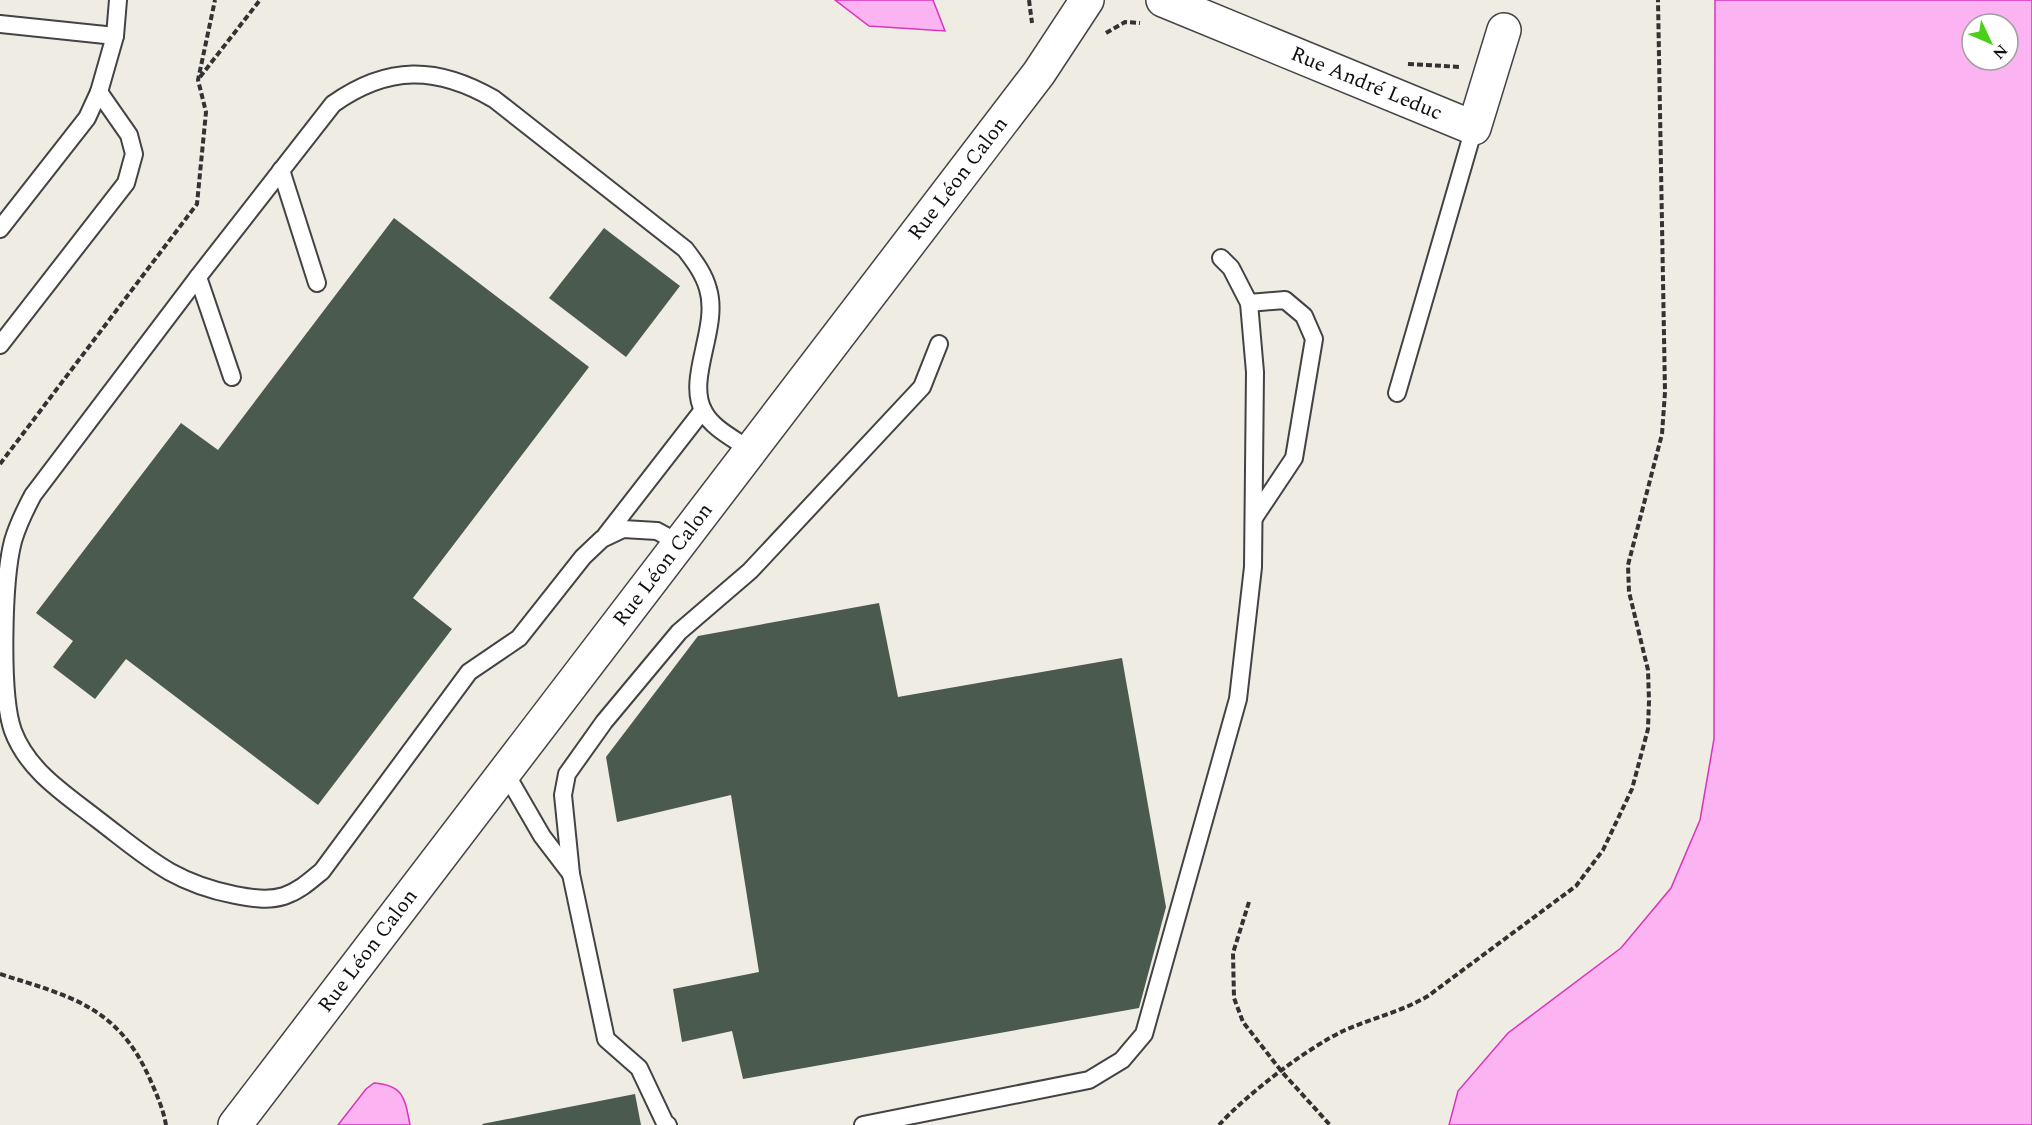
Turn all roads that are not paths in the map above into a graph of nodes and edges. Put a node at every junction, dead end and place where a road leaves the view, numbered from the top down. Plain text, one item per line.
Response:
1 (118, 0) edge
2 (1087, 0) edge
3 (1208, 9) edge
4 (1154, 12) edge
5 (0, 24) edge
6 (1504, 30) dead end
7 (115, 36) junction
8 (99, 92) junction
9 (1474, 128) junction
10 (281, 170) junction
11 (0, 229) edge
12 (1221, 258) dead end
13 (198, 276) junction
14 (317, 284) dead end
15 (1249, 303) junction
16 (939, 344) dead end
17 (0, 345) edge
18 (232, 377) dead end
19 (1397, 393) dead end
20 (703, 410) junction
21 (750, 450) junction
22 (1254, 519) junction
23 (602, 540) junction
24 (679, 543) junction
25 (505, 772) junction
26 (570, 874) junction
27 (235, 1125) edge
28 (668, 1125) edge
29 (863, 1125) edge

1 - 7 lane
2 - 21 street, Rue Léon Calon
3 - 4 street, Rue André Leduc
3 - 9 street, Rue André Leduc
5 - 7 lane
6 - 9 street
7 - 8 lane
8 - 11 lane
8 - 17 lane
9 - 19 lane
10 - 13 lane
10 - 14 lane
10 - 20 lane
12 - 15 lane
13 - 18 lane
13 - 23 lane
15 - 22 lane
15 - 22 lane
16 - 26 lane
20 - 21 lane
20 - 23 lane
21 - 24 street, Rue Léon Calon
22 - 29 lane
23 - 24 lane
24 - 25 street, Rue Léon Calon
25 - 26 lane
25 - 27 street, Rue Léon Calon
26 - 28 lane

